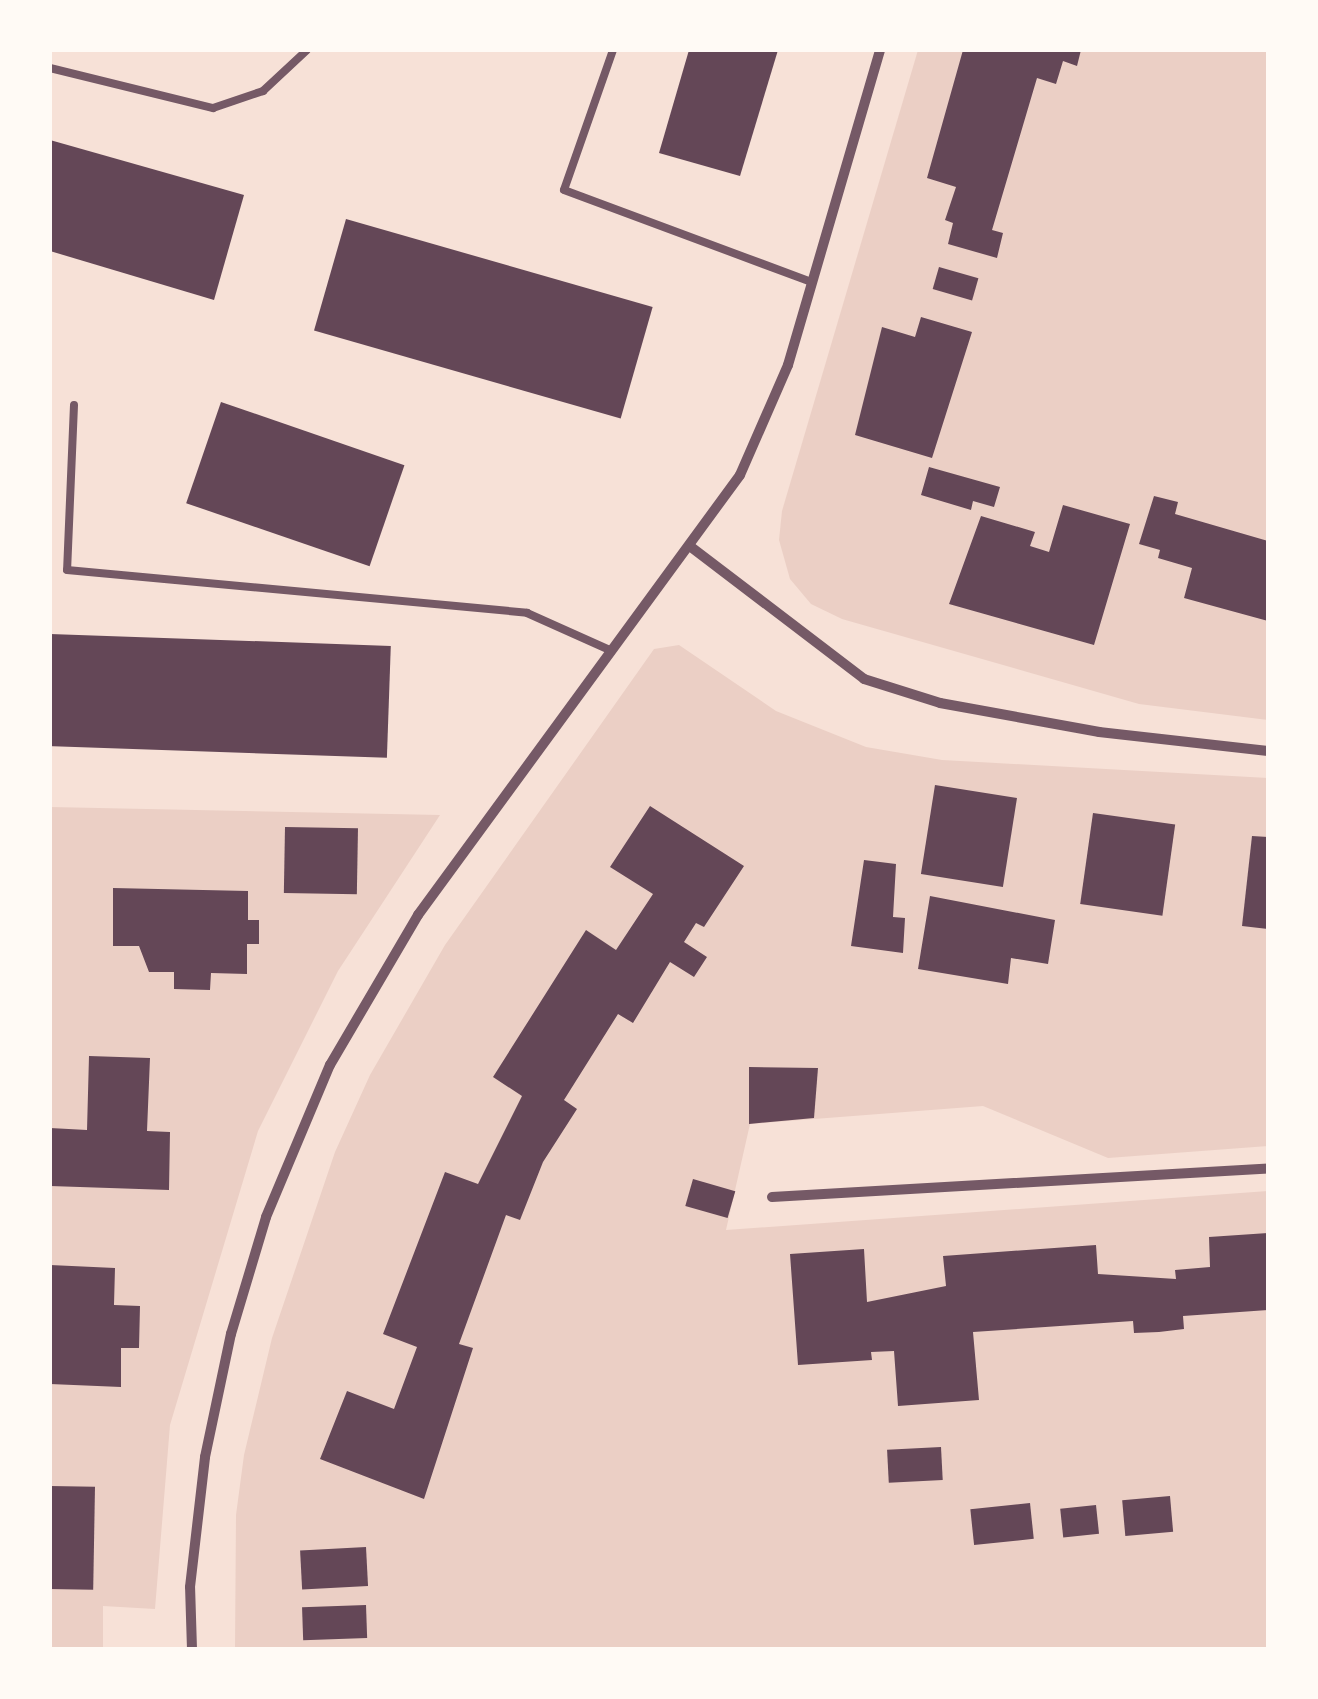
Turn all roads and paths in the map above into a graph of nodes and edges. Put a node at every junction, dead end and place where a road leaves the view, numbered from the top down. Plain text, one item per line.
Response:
1 (307, 50) edge
2 (614, 50) edge
3 (880, 50) edge
4 (50, 68) edge
5 (811, 282) junction
6 (74, 405) dead end
7 (690, 547) junction
8 (612, 651) junction
9 (1268, 751) edge
10 (1268, 1168) edge
11 (772, 1197) dead end
12 (192, 1649) edge

1 - 4 lane
2 - 5 lane
3 - 5 street
5 - 7 street
6 - 8 lane
7 - 8 street
7 - 9 street
8 - 12 street
10 - 11 street

